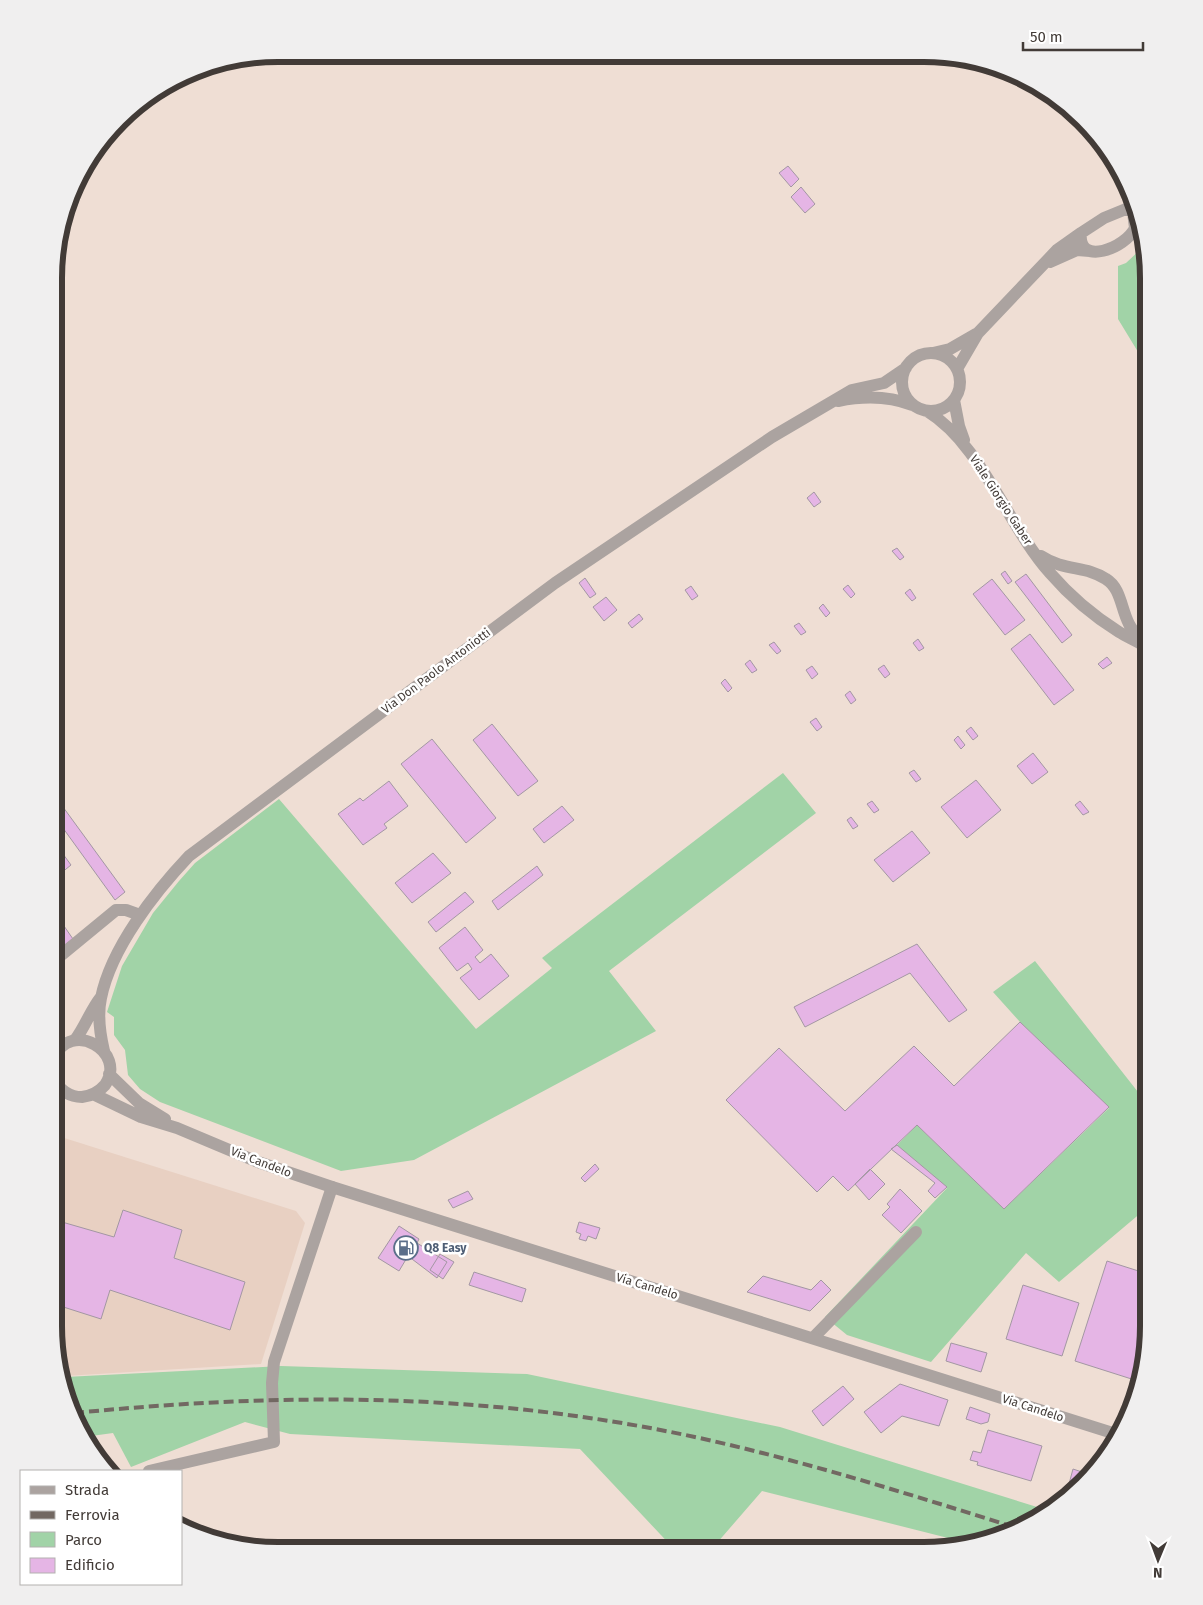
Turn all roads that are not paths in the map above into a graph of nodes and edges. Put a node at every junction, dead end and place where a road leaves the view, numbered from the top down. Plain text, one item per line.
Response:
1 (1129, 207) edge
2 (1134, 229) edge
3 (1081, 233) junction
4 (1090, 251) junction
5 (1045, 264) junction
6 (978, 333) junction
7 (932, 353) junction
8 (906, 368) junction
9 (957, 370) junction
10 (954, 400) junction
11 (828, 403) junction
12 (912, 405) junction
13 (927, 411) junction
14 (968, 449) junction
15 (1034, 551) junction
16 (1140, 640) edge
17 (1140, 644) edge
18 (128, 900) dead end
19 (116, 910) junction
20 (140, 915) junction
21 (62, 955) edge
22 (101, 997) junction
23 (75, 1040) junction
24 (62, 1047) edge
25 (104, 1051) junction
26 (109, 1074) junction
27 (62, 1090) edge
28 (93, 1094) junction
29 (177, 1128) junction
30 (332, 1187) junction
31 (916, 1232) dead end
32 (813, 1338) junction
33 (1112, 1434) edge
34 (153, 1470) edge

1 - 3 street
2 - 4 street
3 - 4 street
3 - 5 street
4 - 5 street
5 - 6 street
6 - 7 street
6 - 9 street
7 - 8 street
7 - 9 street
8 - 11 street, Via Don Paolo Antoniotti
8 - 12 street
9 - 10 street
10 - 13 street
10 - 14 street, Viale Giorgio Gaber
11 - 12 street, Via Don Paolo Antoniotti
11 - 20 street, Via Don Paolo Antoniotti
12 - 13 street
13 - 14 street, Viale Giorgio Gaber
14 - 15 street, Viale Giorgio Gaber
15 - 16 street, Viale Giorgio Gaber
15 - 17 street, Viale Giorgio Gaber
18 - 19 street
19 - 20 street
19 - 21 street
20 - 22 street, Via Don Paolo Antoniotti
22 - 23 street, Via Don Paolo Antoniotti
22 - 25 street, Via Don Paolo Antoniotti
23 - 24 street
23 - 25 street
25 - 26 street, Via Don Paolo Antoniotti
26 - 28 street
26 - 29 street, Via Candelo
27 - 28 street
28 - 29 street, Via Candelo
29 - 30 street, Via Candelo
30 - 32 street, Via Candelo
30 - 34 street
31 - 32 street
32 - 33 street, Via Candelo

